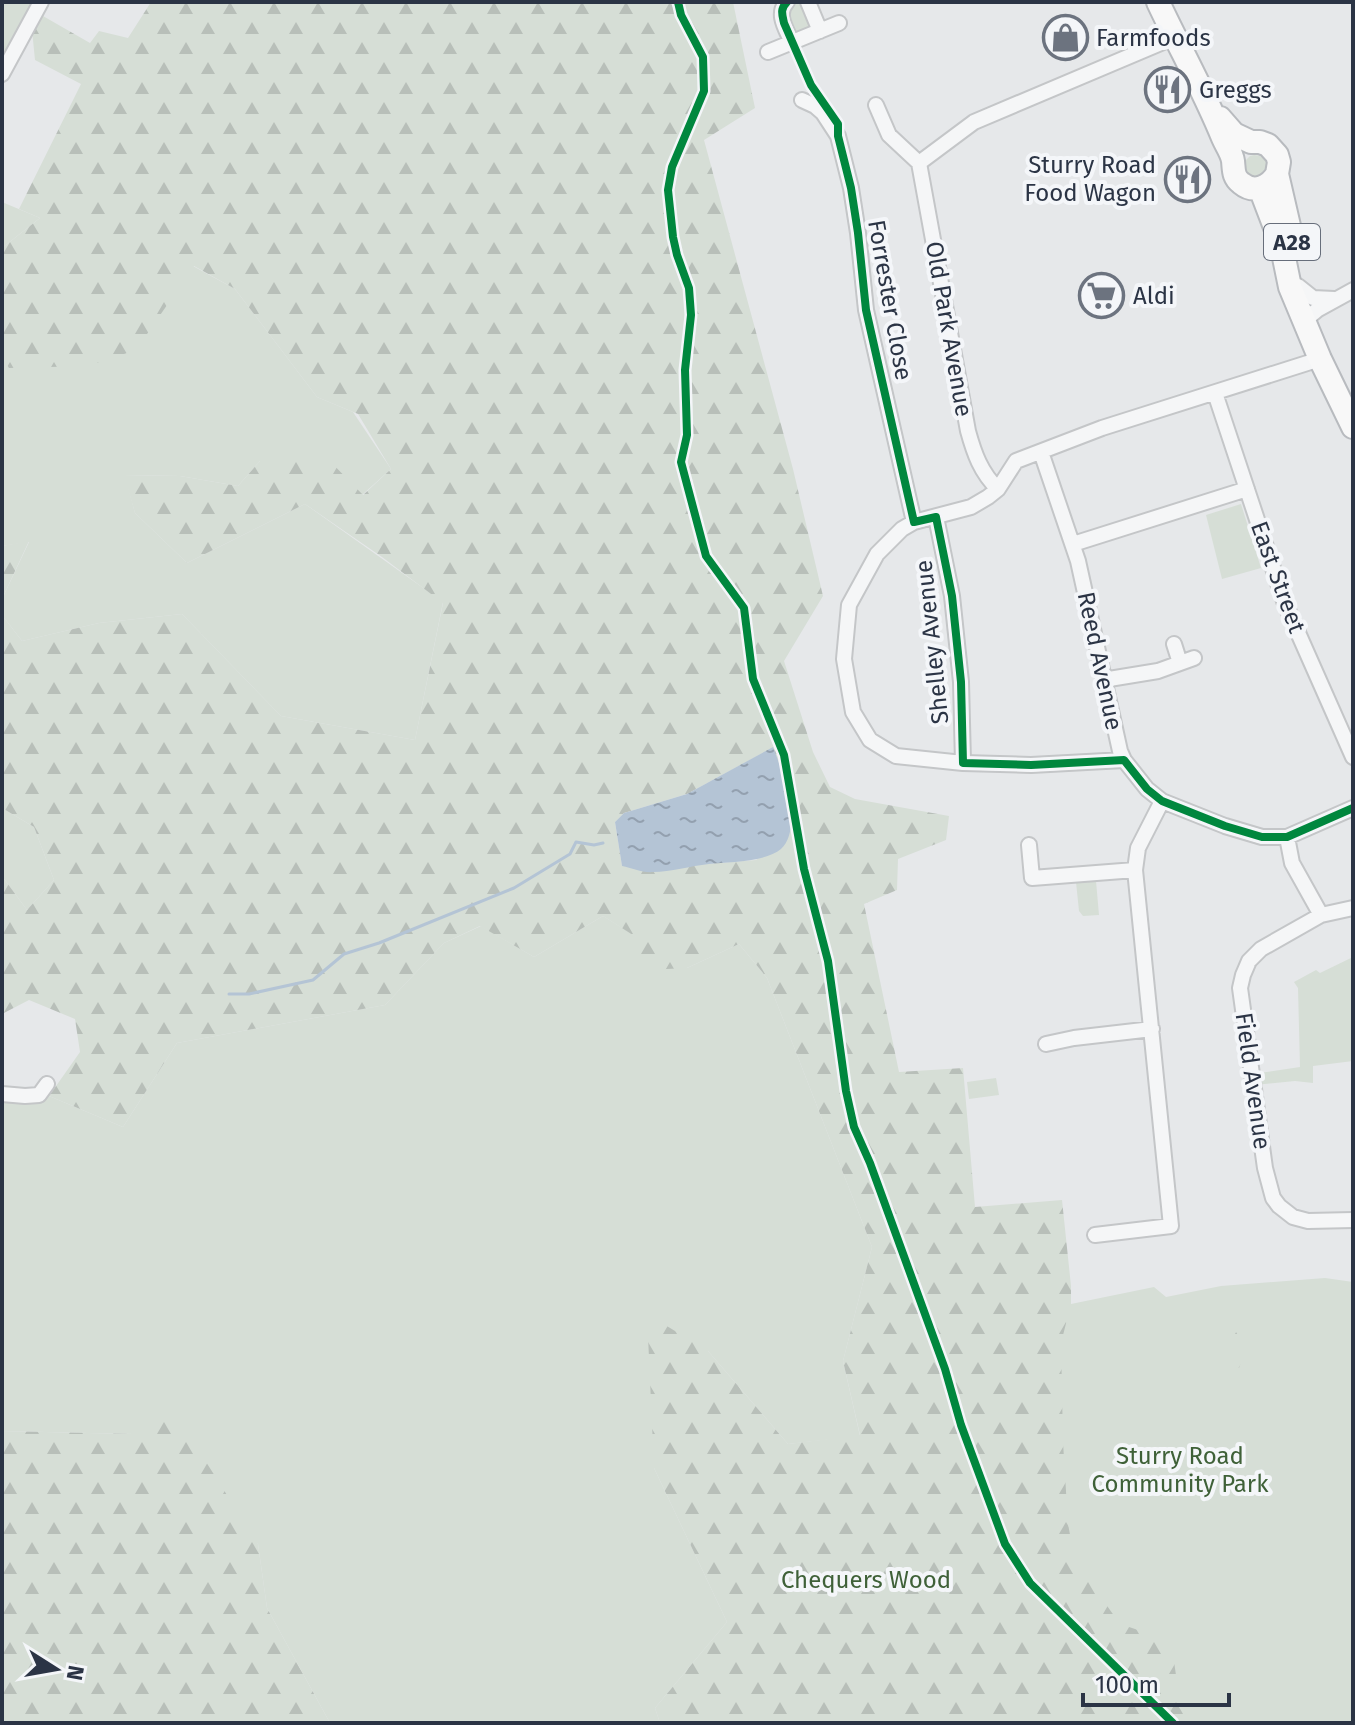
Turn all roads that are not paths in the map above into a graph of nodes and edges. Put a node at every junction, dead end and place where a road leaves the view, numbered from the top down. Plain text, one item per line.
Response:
1 (41, 2) edge
2 (787, 2) edge
3 (808, 2) edge
4 (1158, 2) edge
5 (839, 23) dead end
6 (820, 31) junction
7 (1175, 37) junction
8 (792, 43) junction
9 (768, 52) dead end
10 (2, 74) edge
11 (802, 100) dead end
12 (876, 105) dead end
13 (1211, 109) junction
14 (1251, 142) junction
15 (1233, 160) junction
16 (919, 163) junction
17 (1269, 181) junction
18 (1298, 286) junction
19 (1353, 290) edge
20 (1335, 299) junction
21 (1303, 316) junction
22 (1320, 359) junction
23 (1212, 394) junction
24 (1353, 427) edge
25 (1041, 452) junction
26 (998, 489) junction
27 (1247, 489) junction
28 (936, 517) junction
29 (914, 522) junction
30 (1073, 544) junction
31 (1174, 644) dead end
32 (1194, 658) dead end
33 (1180, 663) junction
34 (1103, 680) junction
35 (1353, 757) edge
36 (1124, 760) junction
37 (963, 763) junction
38 (1162, 801) junction
39 (1353, 808) edge
40 (1287, 837) junction
41 (1029, 845) dead end
42 (1135, 870) junction
43 (1353, 908) edge
44 (1321, 915) junction
45 (1152, 1029) junction
46 (1046, 1044) dead end
47 (47, 1084) dead end
48 (2, 1094) edge
49 (1353, 1220) edge
50 (1095, 1235) dead end

1 - 10 street
2 - 8 street
3 - 6 street
4 - 7 highway, A28
5 - 6 street
6 - 8 street
7 - 13 highway, A28
7 - 16 street
8 - 9 street
11 - 29 street, Forrester Close
12 - 16 street
13 - 14 highway, A28
13 - 15 highway, A28
14 - 15 highway
14 - 17 highway, A28
15 - 17 highway, A28
16 - 26 street, Old Park Avenue
17 - 18 highway, A28
17 - 21 highway, A28
18 - 20 street
18 - 21 highway, A28
19 - 20 street
20 - 21 street
21 - 22 highway, A28
22 - 23 street
22 - 24 highway, A28
23 - 25 street
23 - 27 street, East Street
25 - 26 street
25 - 30 street, Reed Avenue
26 - 28 street
27 - 30 street
27 - 35 street, East Street
28 - 29 street
28 - 37 street, Shelley Avenue
29 - 37 street
30 - 34 street, Reed Avenue
31 - 33 street
32 - 33 street
33 - 34 street
34 - 36 street, Reed Avenue
36 - 37 street
36 - 38 street, Reed Avenue
38 - 40 street, Reed Avenue
38 - 42 street
39 - 40 street, Reed Avenue
40 - 44 street
41 - 42 street
42 - 45 street
43 - 44 street, Field Avenue
44 - 49 street, Field Avenue
45 - 46 street
45 - 50 street
47 - 48 street

